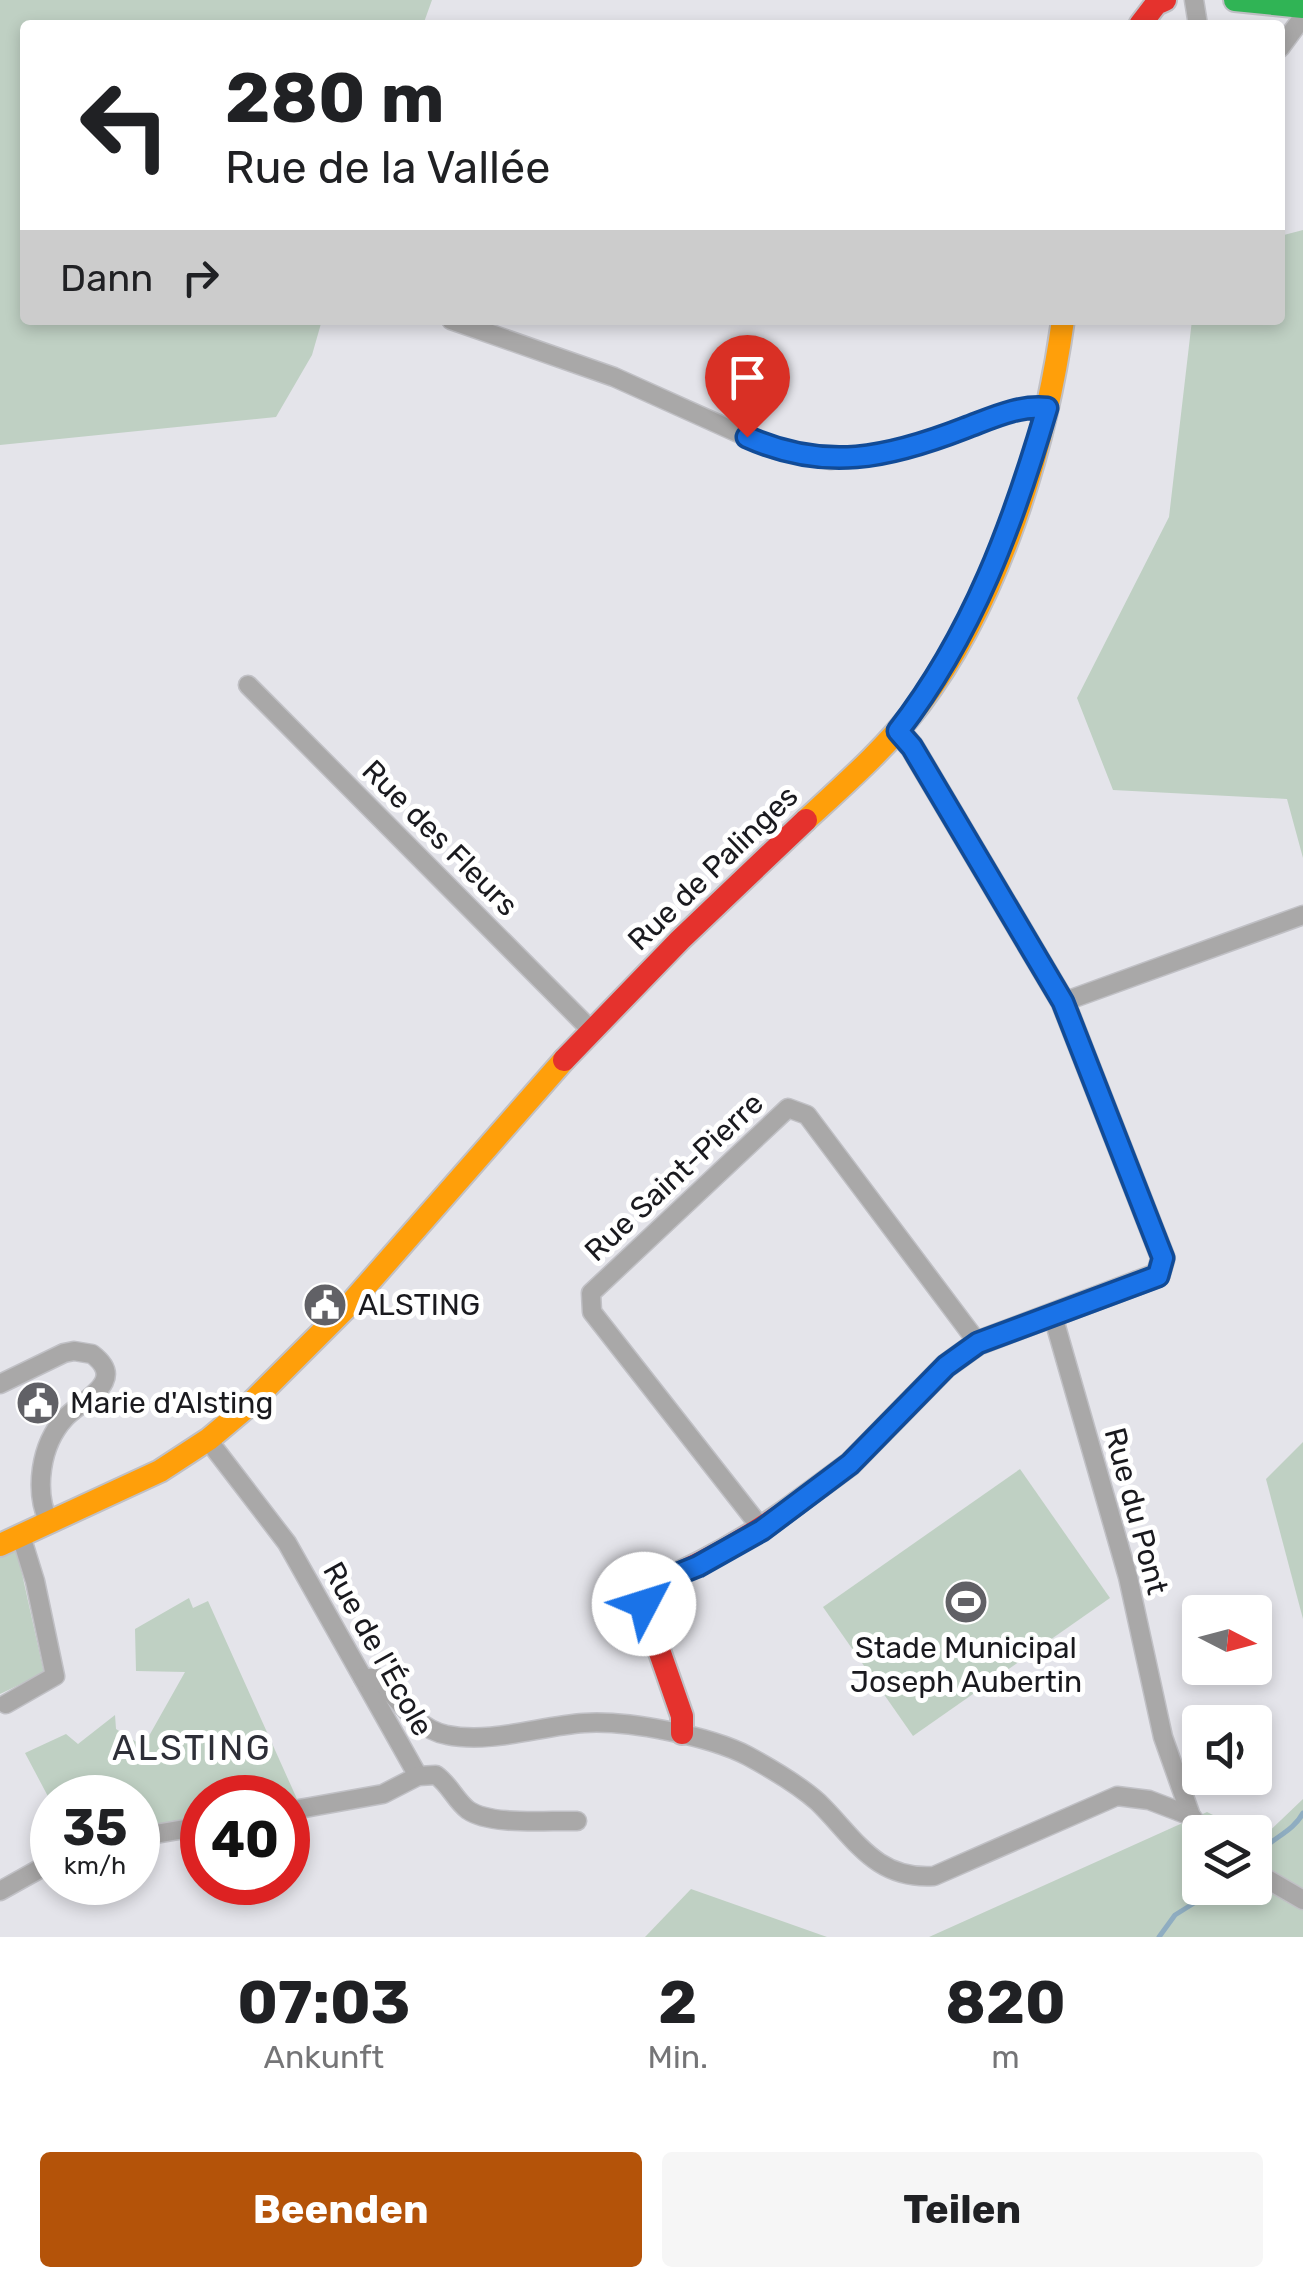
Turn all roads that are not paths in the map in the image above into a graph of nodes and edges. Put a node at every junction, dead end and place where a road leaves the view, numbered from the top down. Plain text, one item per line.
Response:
1 (1165, 0) edge
2 (1235, 0) edge
3 (1302, 8) edge
4 (1144, 20) edge
5 (1285, 42) edge
6 (465, 325) edge
7 (1062, 325) edge
8 (1047, 408) junction
9 (248, 685) dead end
10 (898, 731) junction
11 (1303, 916) edge
12 (1063, 1002) junction
13 (592, 1030) junction
14 (1052, 1316) junction
15 (978, 1343) junction
16 (0, 1384) edge
17 (208, 1440) junction
18 (49, 1523) junction
19 (762, 1530) junction
20 (11, 1540) edge
21 (363, 1678) junction
22 (6, 1704) dead end
23 (682, 1733) junction
24 (418, 1776) junction
25 (310, 1807) edge
26 (1188, 1815) edge
27 (1191, 1815) edge
28 (577, 1821) dead end
29 (30, 1875) edge
30 (1272, 1882) edge
31 (0, 1892) edge
32 (1303, 1900) edge

1 - 4 main road
2 - 3 main road
3 - 5 street
6 - 8 street
7 - 8 main road, Rue de Palinges
8 - 10 main road, Rue de Palinges
9 - 13 street, Rue des Fleurs
10 - 12 main road
10 - 13 main road, Rue de Palinges
11 - 12 street
12 - 14 main road
13 - 17 main road, Rue de Palinges
14 - 15 main road
14 - 27 street, Rue du Pont
15 - 19 main road
15 - 19 street, Rue Saint-Pierre
16 - 18 street
17 - 18 main road, Rue de Palinges
17 - 21 street, Rue de l'École
18 - 20 main road, Rue de Palinges
19 - 23 main road
20 - 22 street
21 - 23 street
21 - 24 street, Rue de l'École
23 - 26 street
24 - 25 street, Rue de l'École
24 - 28 street
29 - 31 street
30 - 32 street

